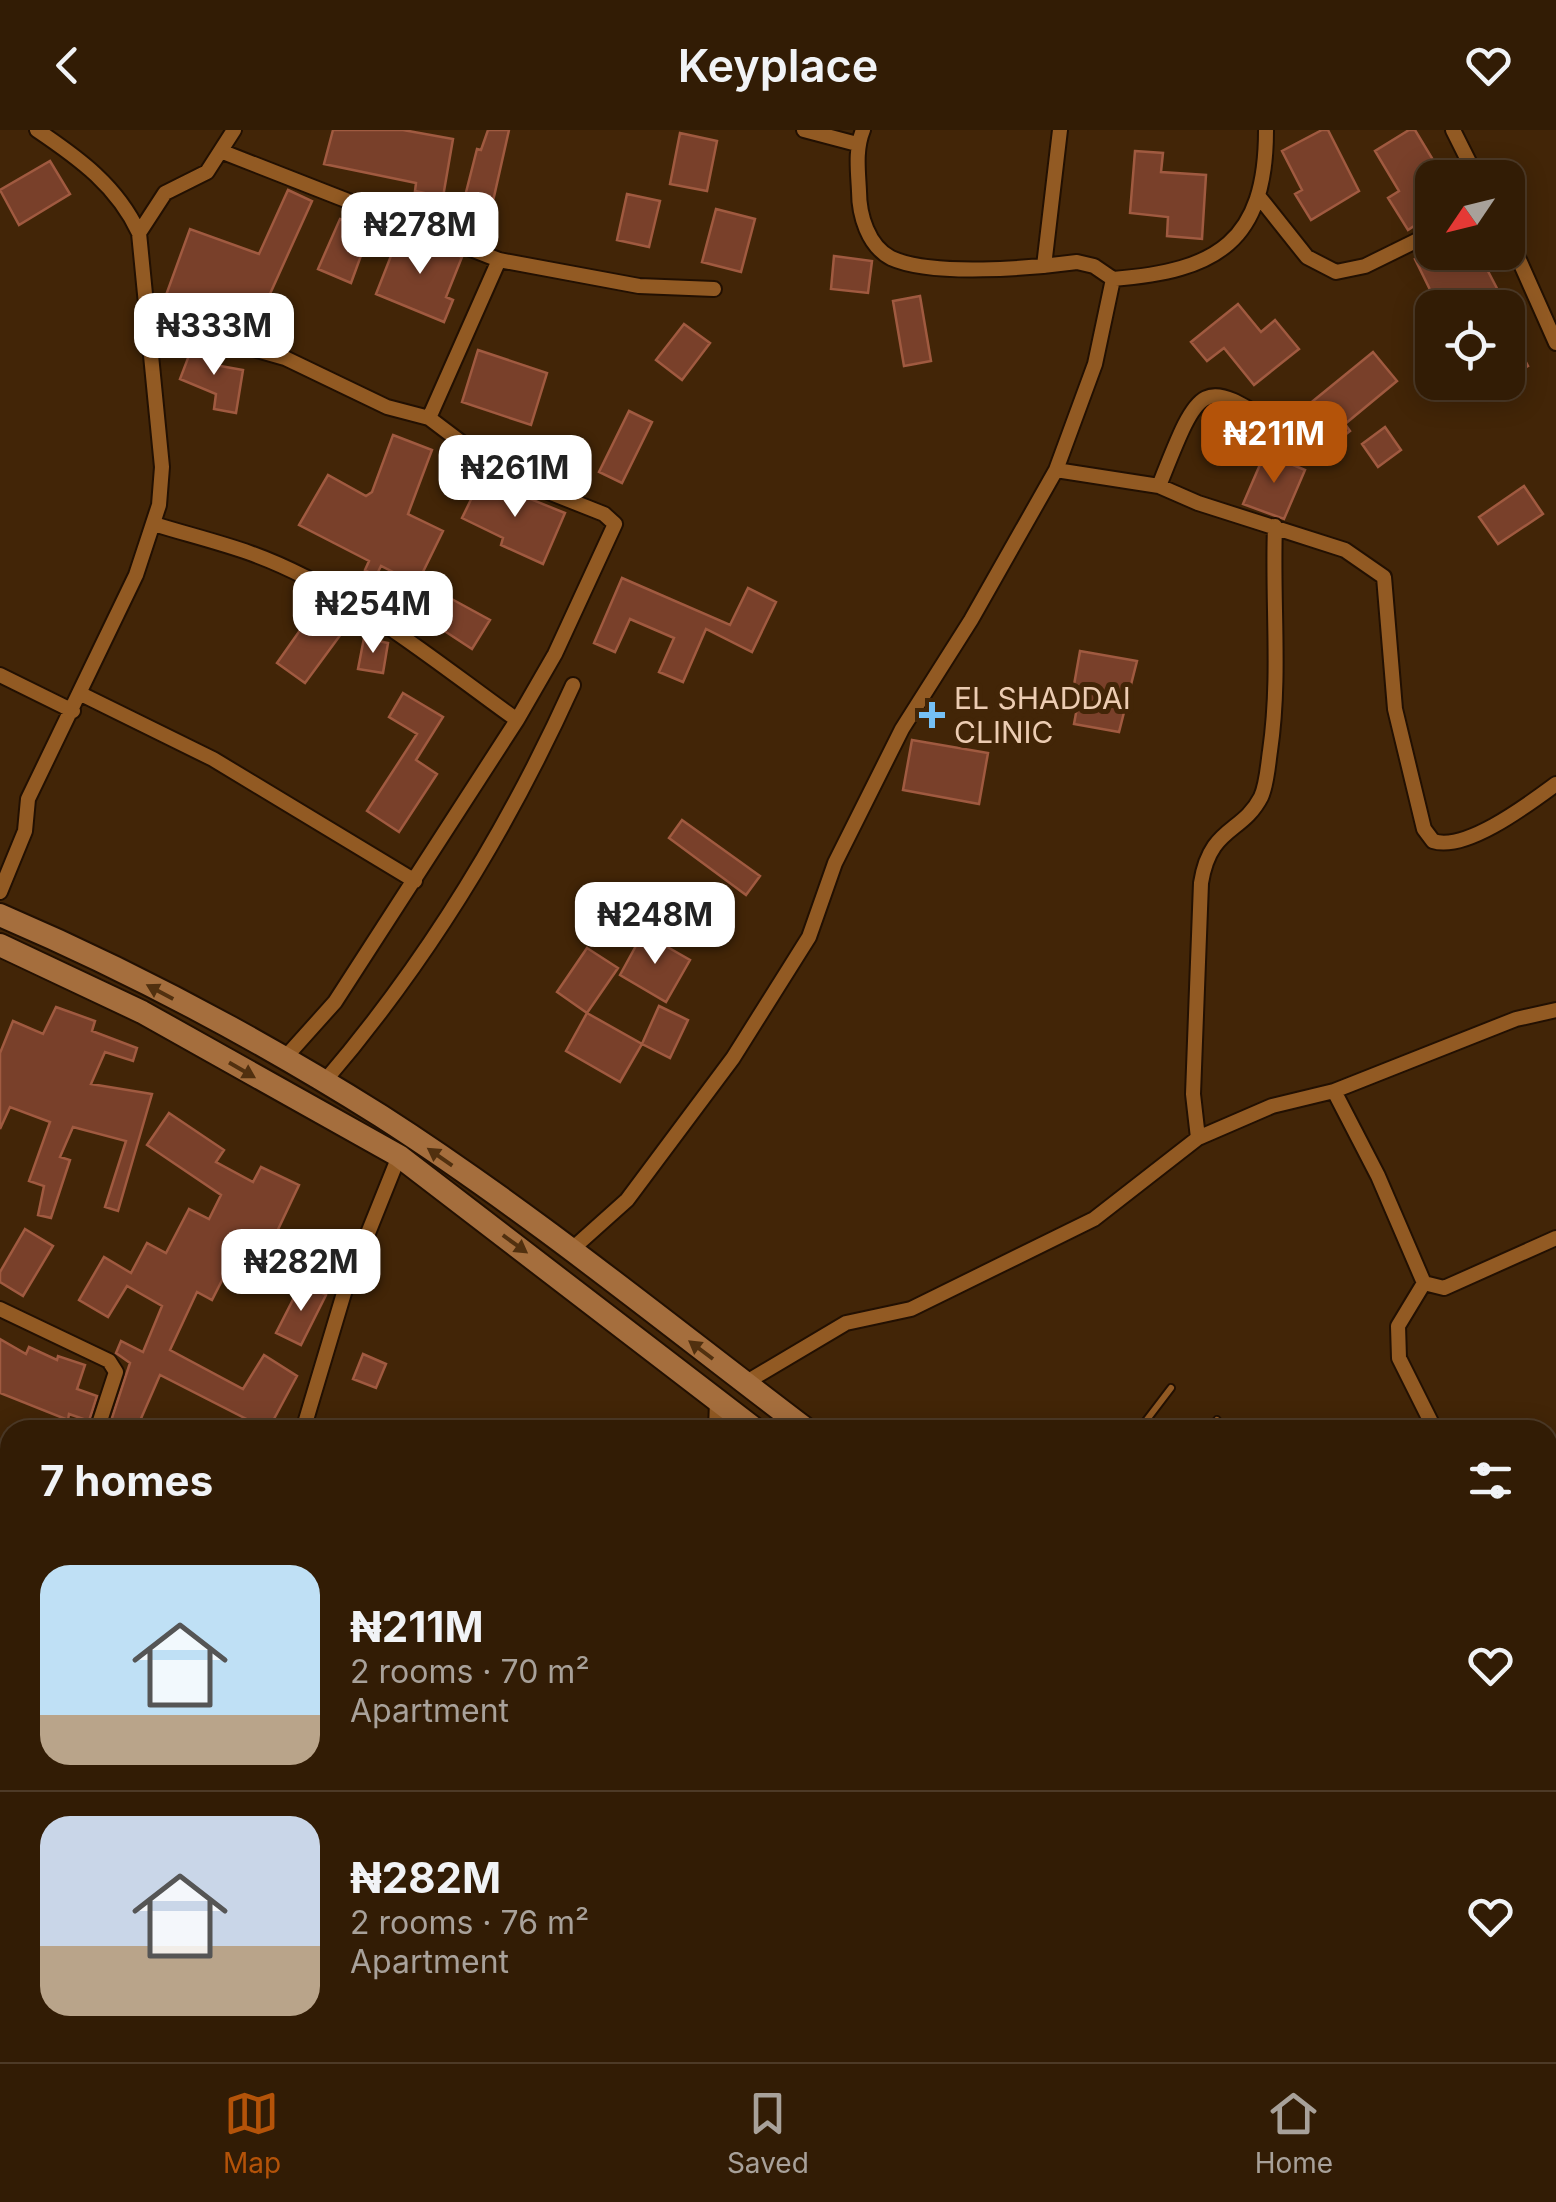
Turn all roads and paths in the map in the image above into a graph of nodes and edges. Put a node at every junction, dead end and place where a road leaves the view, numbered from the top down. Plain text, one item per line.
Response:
1 (37, 130) edge
2 (234, 130) edge
3 (804, 130) edge
4 (1060, 130) edge
5 (1266, 130) edge
6 (1453, 130) edge
7 (860, 137) edge
8 (223, 152) junction
9 (1468, 160) edge
10 (1260, 198) junction
11 (139, 233) junction
12 (1415, 241) edge
13 (500, 260) junction
14 (1044, 266) junction
15 (1524, 270) edge
16 (1113, 279) junction
17 (714, 289) dead end
18 (151, 334) junction
19 (1556, 343) edge
20 (429, 418) junction
21 (1306, 444) dead end
22 (1056, 470) junction
23 (1159, 486) junction
24 (154, 524) junction
25 (1276, 526) junction
26 (0, 676) edge
27 (573, 686) dead end
28 (81, 694) junction
29 (73, 711) junction
30 (517, 720) junction
31 (1556, 784) edge
32 (415, 882) junction
33 (0, 892) edge
34 (0, 915) edge
35 (0, 945) edge
36 (1556, 1010) edge
37 (283, 1060) junction
38 (324, 1082) junction
39 (1334, 1090) junction
40 (1198, 1138) junction
41 (399, 1156) junction
42 (1556, 1238) edge
43 (570, 1251) junction
44 (1424, 1283) junction
45 (0, 1308) edge
46 (745, 1383) junction
47 (1171, 1388) dead end
48 (717, 1401) junction
49 (100, 1420) edge
50 (306, 1420) edge
51 (716, 1420) edge
52 (743, 1420) edge
53 (794, 1420) edge
54 (1147, 1420) edge
55 (1429, 1420) edge

1 - 11 street
2 - 8 street
3 - 7 street
4 - 14 street
5 - 10 street
6 - 9 street
7 - 14 street
8 - 11 street
8 - 13 street
10 - 12 street
10 - 16 street
11 - 18 street
13 - 17 street
13 - 20 street
14 - 16 street
15 - 19 street
16 - 22 street
18 - 20 street
18 - 24 street
20 - 30 street
21 - 23 street
22 - 23 street
22 - 43 street
23 - 25 street
24 - 28 street
24 - 30 street
25 - 31 street
25 - 40 street
26 - 29 street
27 - 38 street
28 - 29 street
28 - 32 street
29 - 33 street
30 - 32 street
32 - 37 street
37 -> 34 main road
35 -> 41 main road
36 - 39 street
37 - 38 main road
43 -> 38 main road
39 - 40 street
39 - 44 street
40 - 46 street
41 -> 48 main road
41 - 50 street
42 - 44 street
46 -> 43 main road
44 - 55 street
45 - 49 street
46 - 53 main road
47 - 54 lane
48 - 51 street
48 - 52 main road

